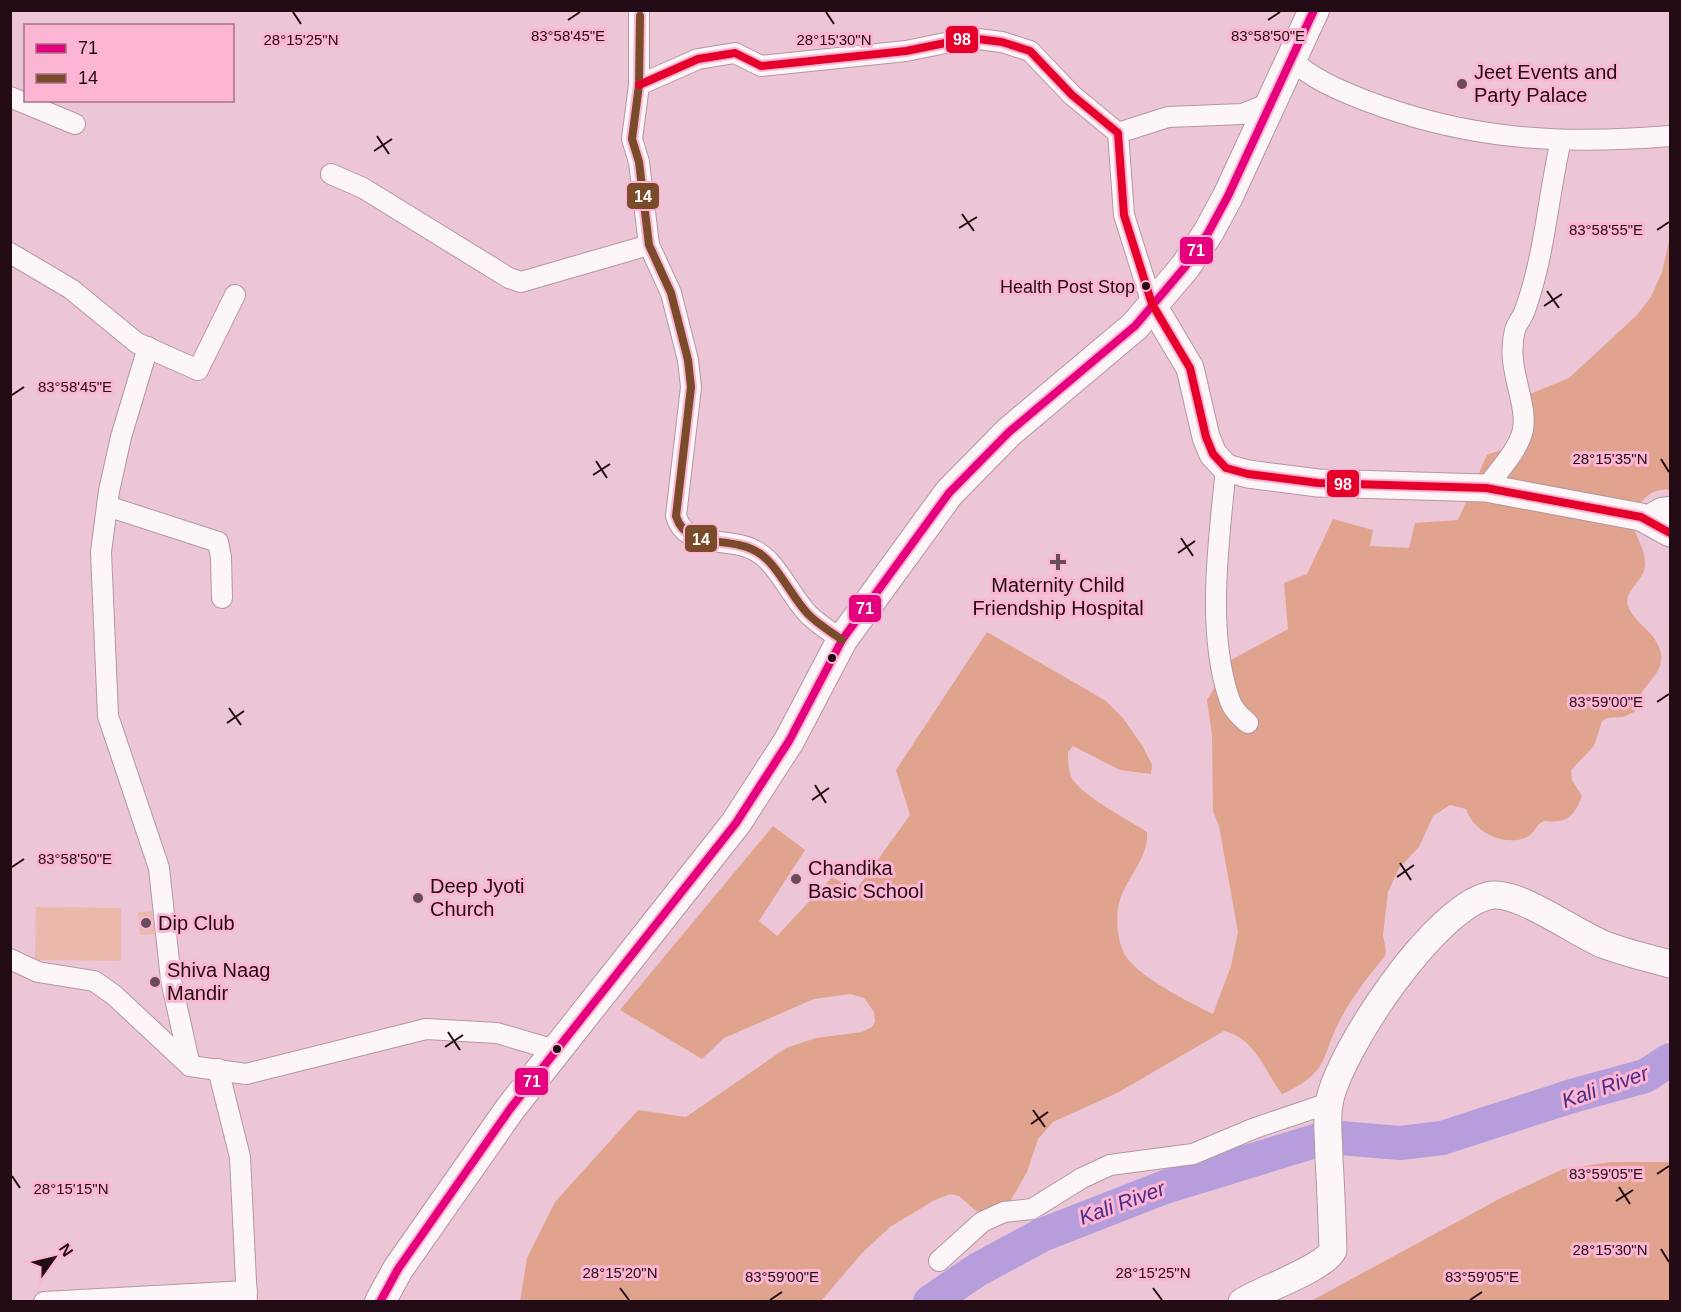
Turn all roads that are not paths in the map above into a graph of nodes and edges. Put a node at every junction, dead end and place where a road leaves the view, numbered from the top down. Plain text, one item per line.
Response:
1 (639, 10) edge
2 (1314, 10) edge
3 (1292, 60) junction
4 (639, 85) junction
5 (10, 97) edge
6 (1273, 102) junction
7 (75, 124) dead end
8 (1118, 133) junction
9 (1671, 136) edge
10 (1561, 140) junction
11 (331, 174) dead end
12 (649, 245) junction
13 (10, 253) edge
14 (235, 294) dead end
15 (1152, 304) junction
16 (148, 347) junction
17 (1226, 468) junction
18 (1486, 488) junction
19 (106, 506) junction
20 (1665, 521) edge
21 (222, 598) dead end
22 (842, 640) junction
23 (1248, 723) dead end
24 (10, 959) edge
25 (1671, 964) edge
26 (555, 1050) junction
27 (190, 1066) junction
28 (218, 1069) junction
29 (1329, 1115) junction
30 (939, 1261) dead end
31 (247, 1296) edge
32 (44, 1302) edge
33 (380, 1302) edge
34 (1242, 1302) edge

1 - 4 street
2 - 3 main road
3 - 6 main road
3 - 10 street
4 - 8 street
4 - 12 street
5 - 7 street
6 - 8 street
6 - 15 main road
8 - 15 street
9 - 10 street
10 - 18 street
11 - 12 street
12 - 22 street
13 - 16 street
14 - 16 street
15 - 17 main road
15 - 22 main road
16 - 19 street
17 - 18 main road
17 - 23 street
18 - 20 main road
19 - 21 street
19 - 27 street
22 - 26 main road
24 - 27 street
25 - 29 main road
26 - 28 street
26 - 33 main road
27 - 28 street
28 - 31 street
29 - 30 street
29 - 34 main road
31 - 32 street

